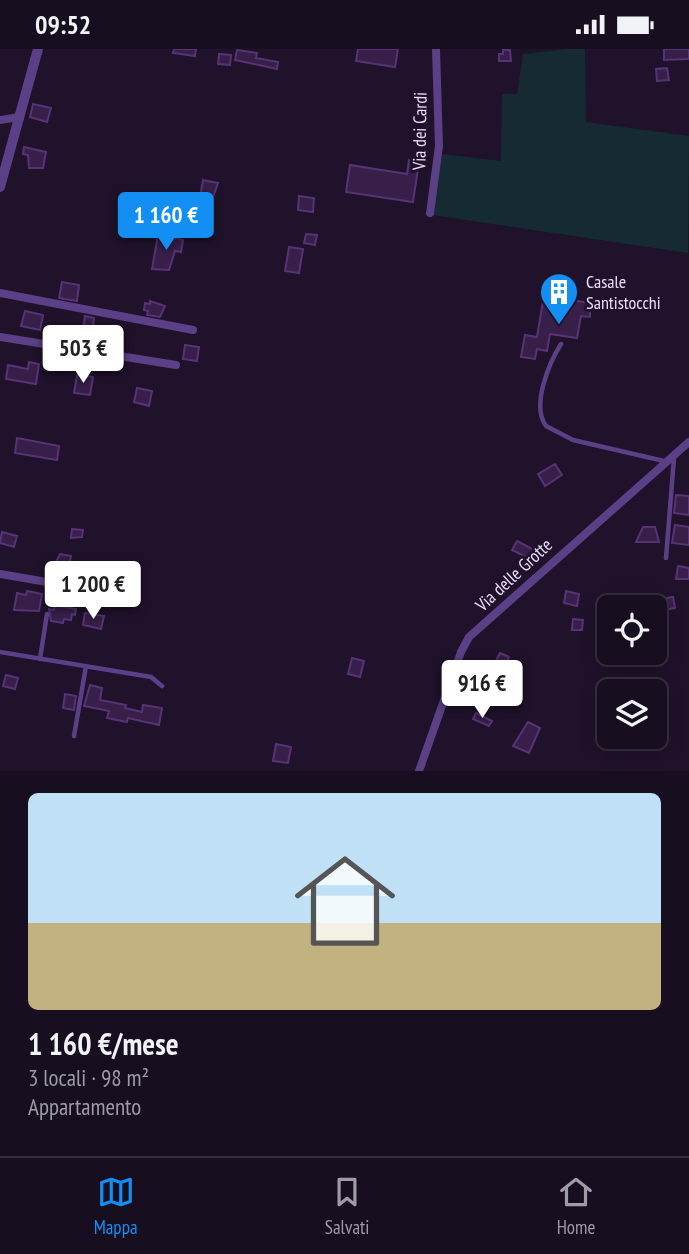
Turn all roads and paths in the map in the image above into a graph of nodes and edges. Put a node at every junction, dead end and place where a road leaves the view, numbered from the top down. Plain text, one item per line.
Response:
1 (38, 49) edge
2 (436, 49) edge
3 (20, 117) junction
4 (0, 120) edge
5 (0, 187) edge
6 (430, 213) dead end
7 (0, 293) edge
8 (193, 330) dead end
9 (0, 337) edge
10 (561, 344) dead end
11 (176, 365) dead end
12 (689, 442) edge
13 (674, 453) junction
14 (664, 461) junction
15 (666, 558) dead end
16 (0, 574) edge
17 (105, 592) dead end
18 (47, 614) dead end
19 (0, 652) edge
20 (40, 659) junction
21 (86, 666) junction
22 (162, 686) dead end
23 (74, 736) dead end
24 (419, 771) edge

1 - 3 street
2 - 6 street, Via dei Cardi
3 - 4 street
3 - 5 street
7 - 8 street
9 - 11 street
10 - 14 lane
12 - 13 street, Via delle Grotte
13 - 14 street, Via delle Grotte
13 - 15 lane
14 - 24 street, Via delle Grotte
16 - 17 street
18 - 20 lane
19 - 20 lane
20 - 21 lane
21 - 22 lane
21 - 23 lane

